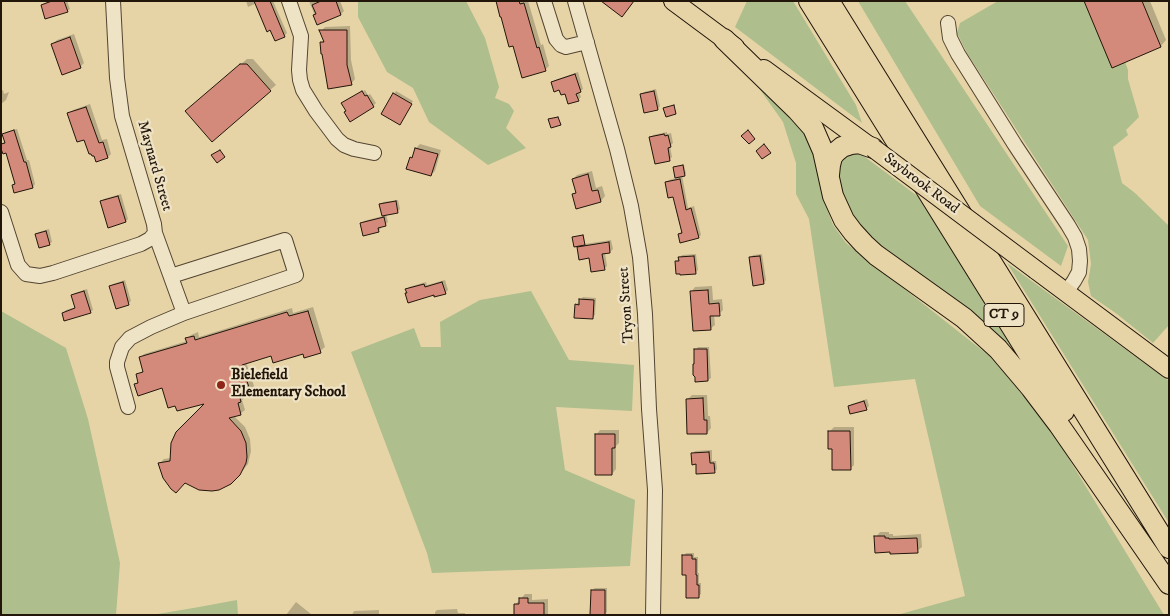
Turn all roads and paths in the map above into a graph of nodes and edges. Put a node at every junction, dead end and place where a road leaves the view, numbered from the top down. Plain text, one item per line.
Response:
1 (113, 1) edge
2 (289, 1) edge
3 (544, 1) edge
4 (575, 1) edge
5 (672, 1) edge
6 (809, 1) edge
7 (829, 1) edge
8 (948, 23) dead end
9 (724, 39) junction
10 (587, 42) junction
11 (873, 148) junction
12 (374, 153) dead end
13 (830, 183) junction
14 (1, 212) edge
15 (155, 233) junction
16 (171, 276) junction
17 (1066, 292) junction
18 (184, 312) junction
19 (1169, 369) edge
20 (128, 407) dead end
21 (1169, 548) edge
22 (1169, 582) edge
23 (653, 615) edge

1 - 15 street, Maynard Street
2 - 12 street
3 - 10 street
4 - 10 street, Tryon Street
5 - 9 main road, Saybrook Road
6 - 22 highway, CT 9
7 - 21 highway, CT 9
8 - 17 street
9 - 11 main road, Saybrook Road
9 - 13 highway
10 - 23 street, Tryon Street
11 - 13 highway
11 - 17 main road, Saybrook Road, bridge
13 - 22 highway
14 - 15 street, Maynard Street
15 - 16 street
16 - 18 street
16 - 18 street
17 - 19 main road, Saybrook Road
18 - 20 street

